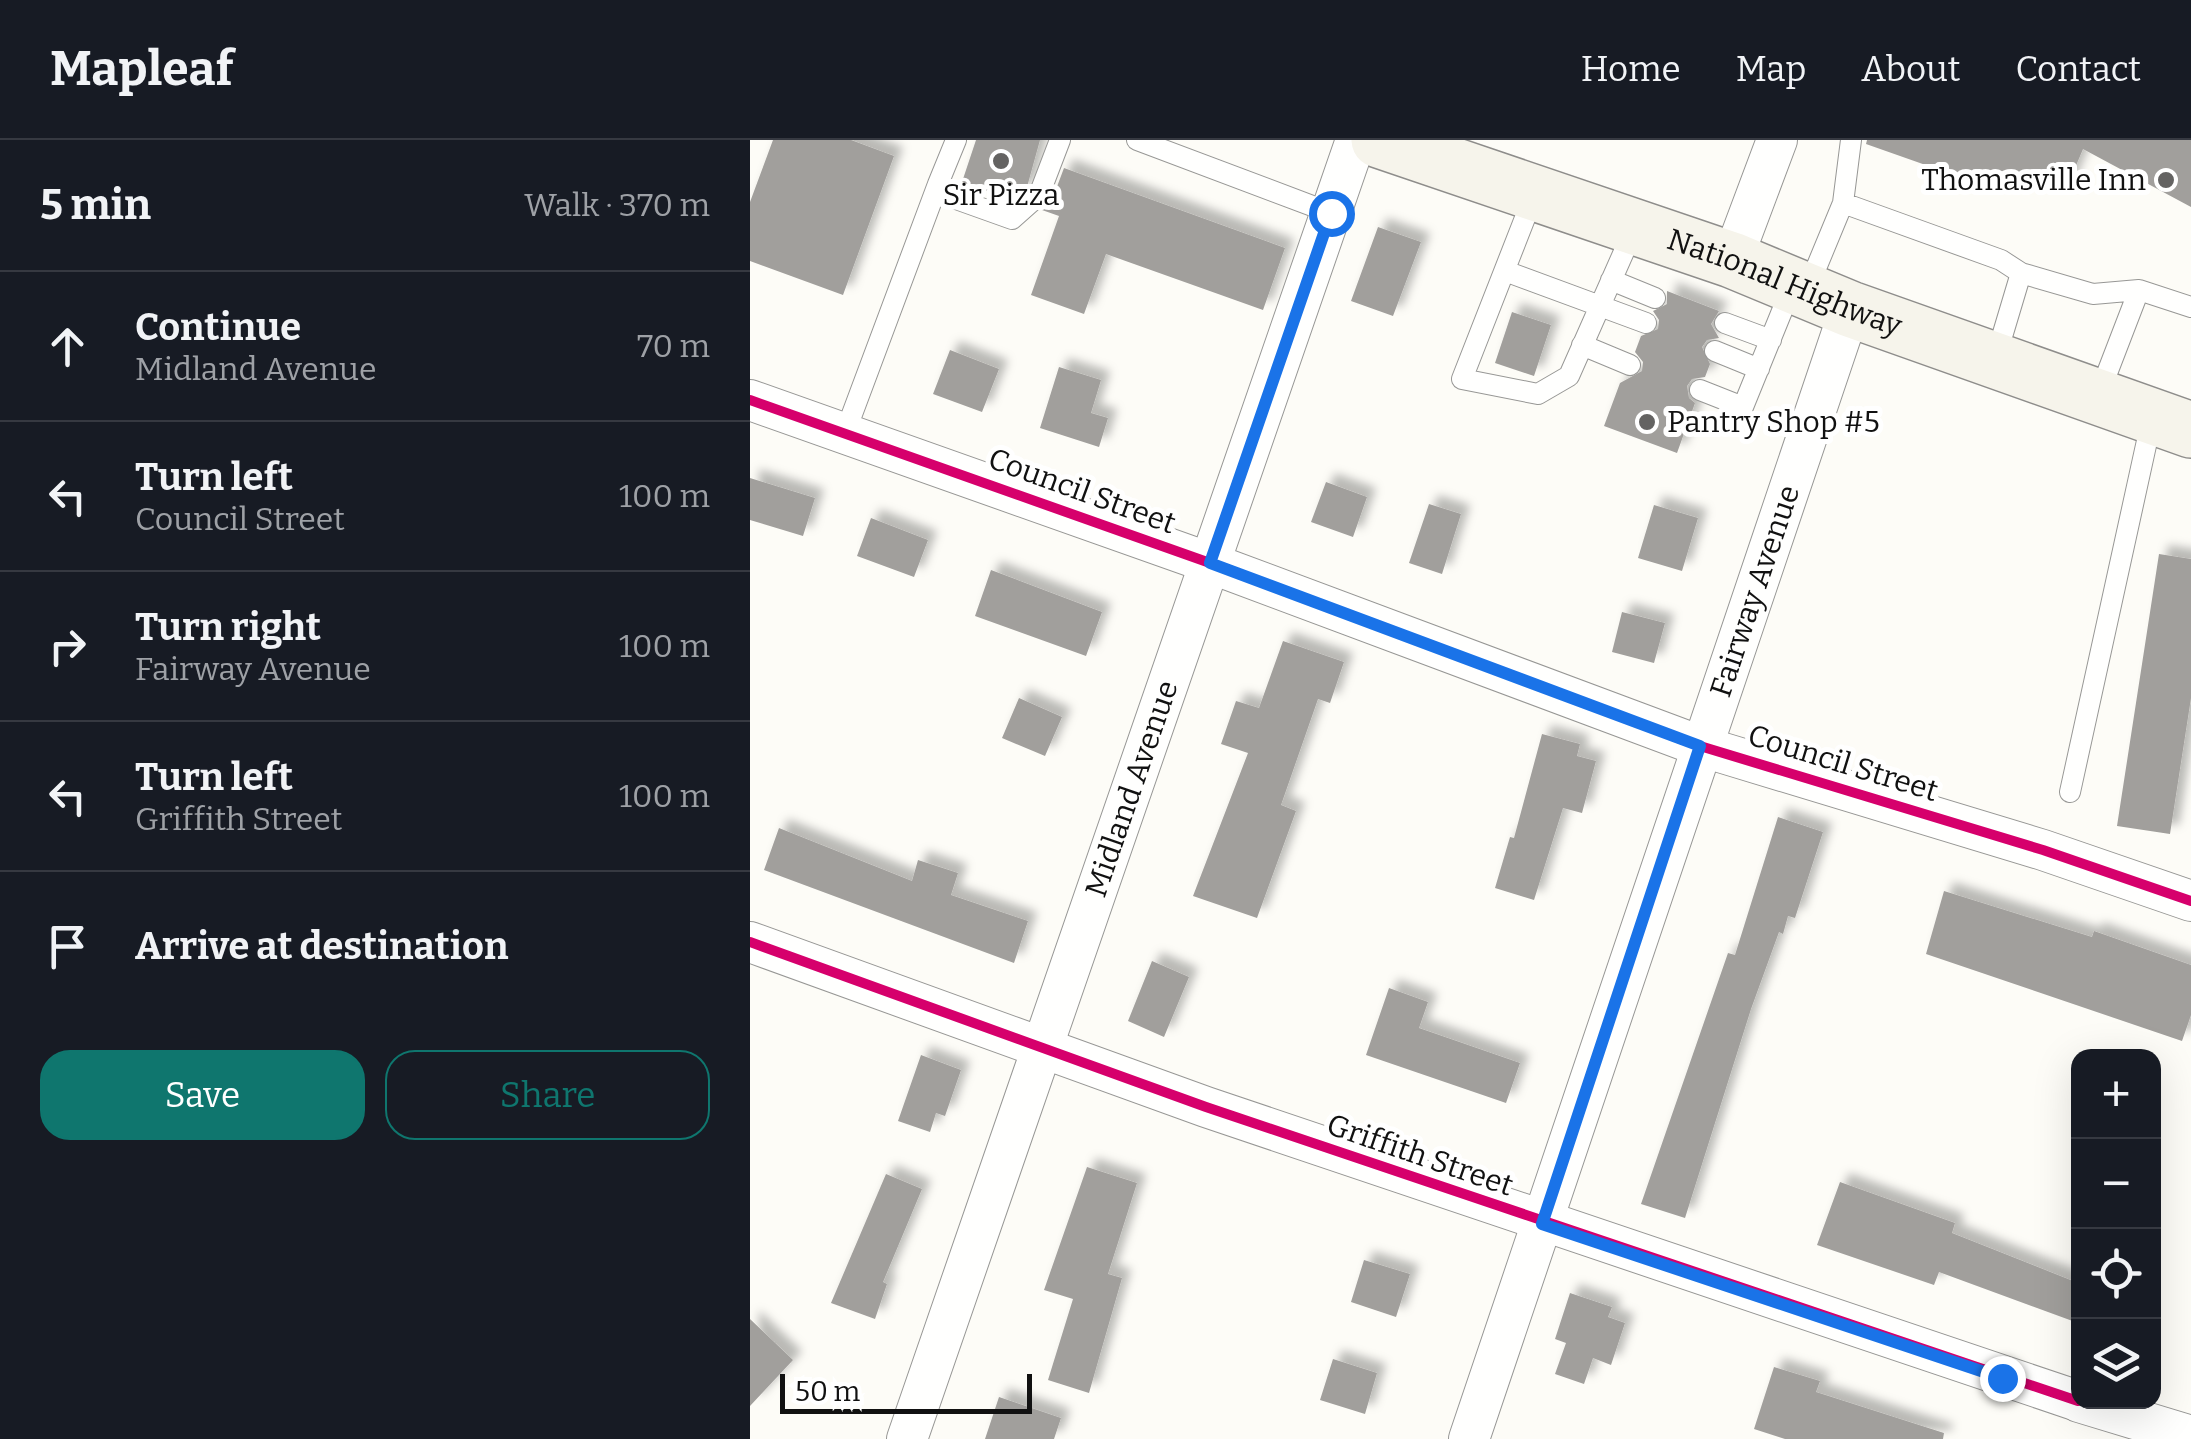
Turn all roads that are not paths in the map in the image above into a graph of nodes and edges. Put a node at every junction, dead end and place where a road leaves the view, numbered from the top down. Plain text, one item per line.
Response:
1 (956, 140) edge
2 (1060, 140) edge
3 (1136, 140) edge
4 (1356, 140) edge
5 (1379, 140) edge
6 (1777, 140) edge
7 (1851, 140) edge
8 (938, 184) junction
9 (1535, 193) junction
10 (1843, 202) junction
11 (1331, 213) junction
12 (1634, 227) junction
13 (1732, 260) junction
14 (1504, 270) junction
15 (2021, 274) junction
16 (1611, 280) junction
17 (2139, 290) junction
18 (1817, 296) junction
19 (1655, 298) dead end
20 (1600, 304) junction
21 (2191, 308) edge
22 (1646, 323) dead end
23 (1725, 323) dead end
24 (1770, 340) junction
25 (1582, 345) junction
26 (1714, 351) dead end
27 (1995, 360) junction
28 (1630, 365) dead end
29 (1759, 369) junction
30 (1700, 390) dead end
31 (2098, 396) junction
32 (750, 400) edge
33 (2172, 423) edge
34 (845, 433) junction
35 (1210, 563) junction
36 (1700, 746) junction
37 (2070, 792) dead end
38 (2191, 901) edge
39 (750, 942) edge
40 (1042, 1045) junction
41 (1542, 1224) junction
42 (2071, 1398) edge
43 (2105, 1409) edge
44 (2191, 1436) edge
45 (907, 1439) edge
46 (1469, 1439) edge

1 - 8 lane
2 - 8 lane
3 - 11 lane
4 - 11 street, Midland Avenue
5 - 9 main road, National Highway
6 - 13 street
7 - 10 lane
8 - 34 lane
9 - 12 main road, National Highway
9 - 14 lane
10 - 15 lane
10 - 18 lane
11 - 35 street, Midland Avenue
12 - 13 main road, National Highway
12 - 16 lane
13 - 18 main road, National Highway
14 - 20 lane
14 - 25 lane
15 - 17 lane
15 - 27 lane
16 - 19 lane
16 - 20 lane
17 - 21 lane
17 - 31 lane
18 - 24 lane
18 - 27 main road, National Highway
18 - 36 street, Fairway Avenue
20 - 22 lane
20 - 25 lane
23 - 24 lane
24 - 29 lane
25 - 28 lane
26 - 29 lane
27 - 31 main road, National Highway
29 - 30 lane
31 - 33 main road, National Highway
32 - 34 street, Council Street
33 - 37 lane
34 - 35 street, Council Street
35 - 36 street, Council Street
35 - 40 street, Midland Avenue
36 - 38 street, Council Street
36 - 41 street, Fairway Avenue
39 - 40 street, Griffith Street
40 - 41 street, Griffith Street
40 - 45 street, Midland Avenue
41 - 42 street, Griffith Street
41 - 46 street, Fairway Avenue
43 - 44 street, Griffith Street

